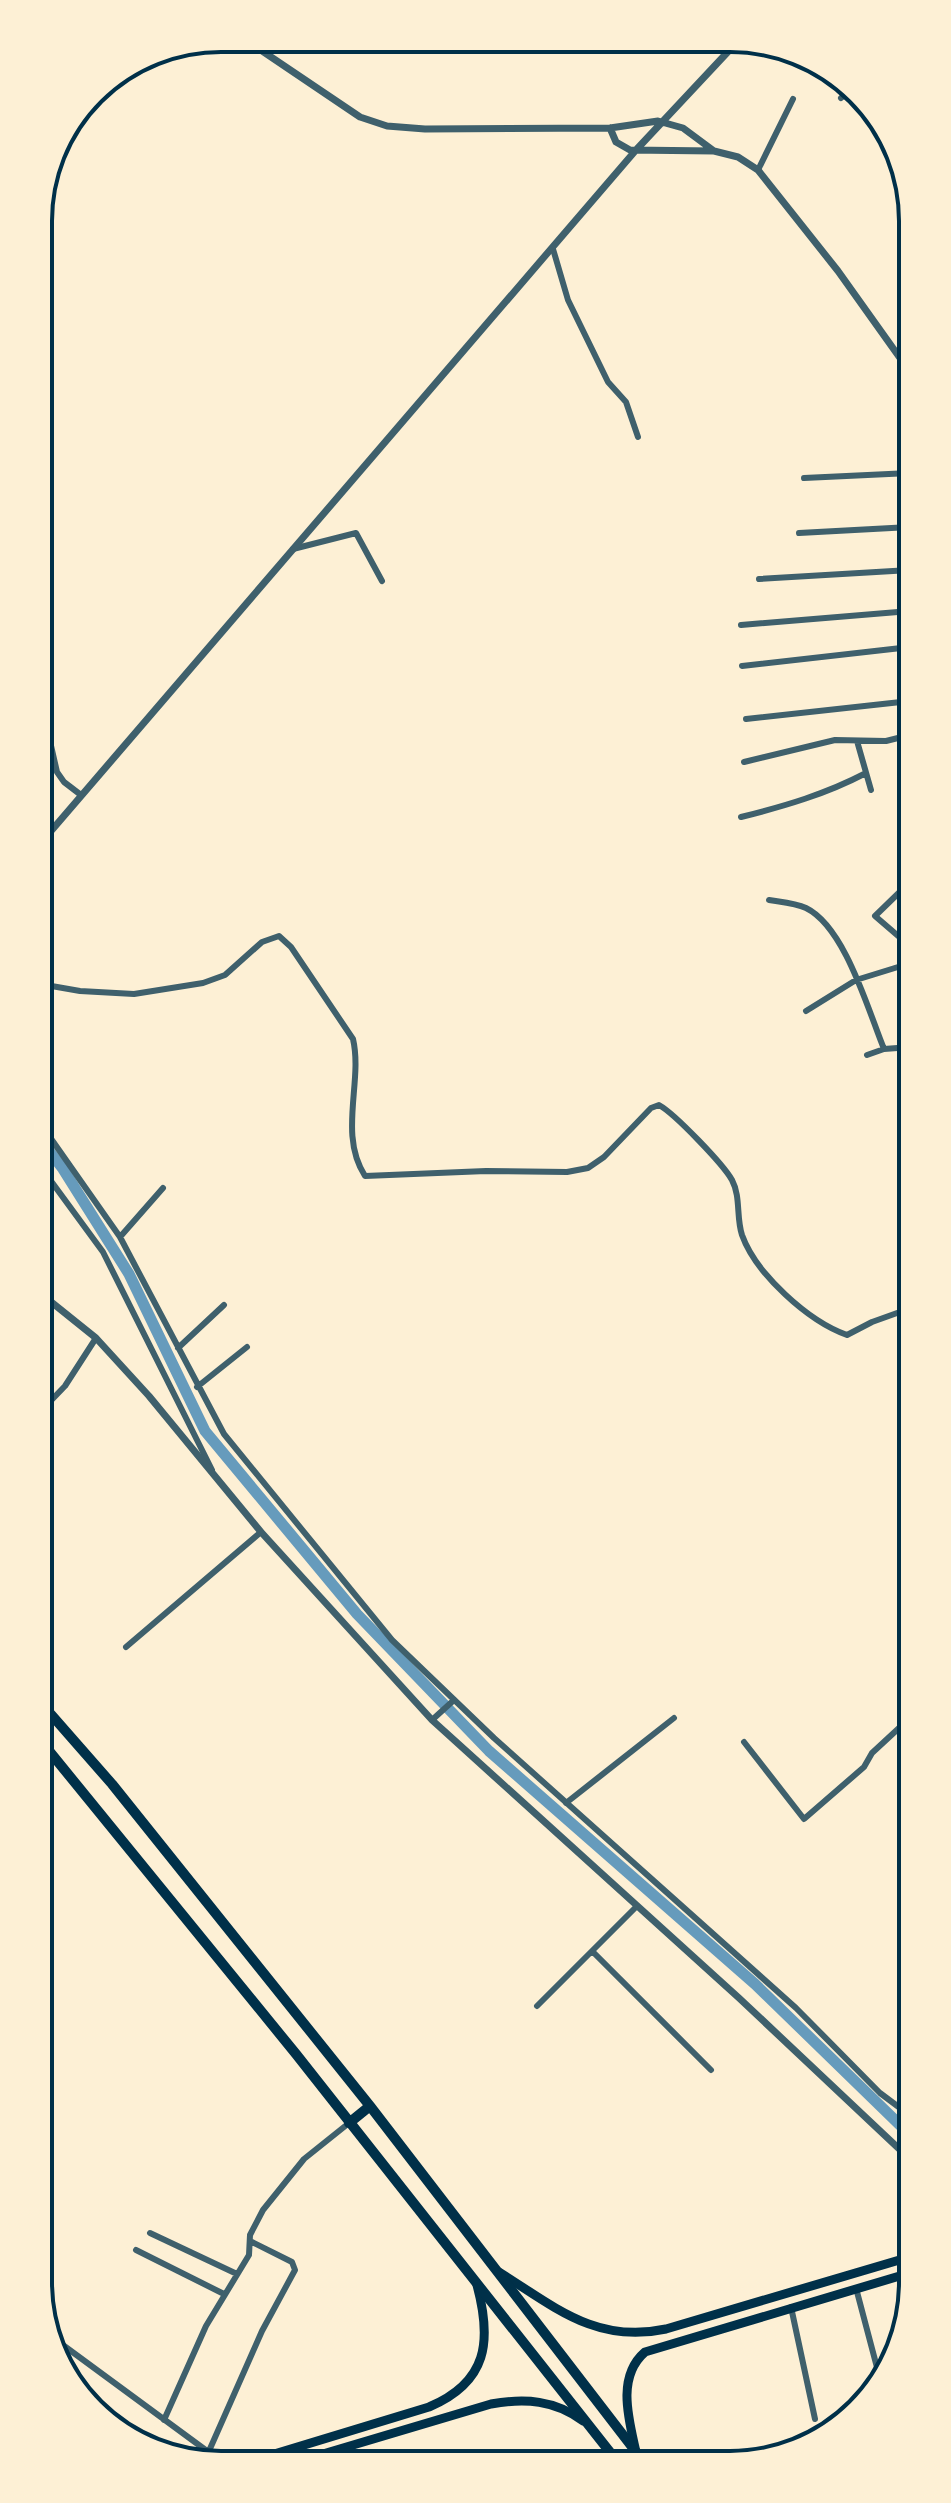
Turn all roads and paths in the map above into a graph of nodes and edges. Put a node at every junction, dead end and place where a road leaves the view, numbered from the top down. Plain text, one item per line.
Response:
1 (264, 52) edge
2 (728, 52) edge
3 (793, 99) dead end
4 (663, 121) junction
5 (610, 128) junction
6 (636, 150) junction
7 (714, 151) junction
8 (758, 170) junction
9 (553, 249) junction
10 (899, 357) edge
11 (638, 437) dead end
12 (899, 474) edge
13 (804, 478) dead end
14 (899, 528) edge
15 (799, 533) dead end
16 (293, 549) junction
17 (899, 571) edge
18 (759, 579) dead end
19 (382, 581) dead end
20 (899, 612) edge
21 (741, 625) dead end
22 (899, 648) edge
23 (742, 666) dead end
24 (899, 702) edge
25 (746, 719) dead end
26 (899, 738) edge
27 (857, 741) junction
28 (52, 750) edge
29 (744, 762) dead end
30 (866, 773) junction
31 (871, 790) dead end
32 (81, 795) junction
33 (741, 817) dead end
34 (52, 830) edge
35 (899, 893) edge
36 (769, 900) dead end
37 (899, 937) edge
38 (899, 967) edge
39 (856, 980) junction
40 (52, 986) edge
41 (806, 1011) dead end
42 (899, 1048) edge
43 (884, 1049) junction
44 (867, 1055) dead end
45 (52, 1140) edge
46 (52, 1182) edge
47 (163, 1188) dead end
48 (120, 1237) junction
49 (52, 1303) edge
50 (224, 1305) dead end
51 (899, 1312) edge
52 (96, 1338) junction
53 (247, 1347) dead end
54 (178, 1348) junction
55 (197, 1387) junction
56 (52, 1400) edge
57 (216, 1477) junction
58 (261, 1532) junction
59 (126, 1647) dead end
60 (451, 1703) junction
61 (52, 1716) edge
62 (674, 1718) dead end
63 (432, 1720) junction
64 (899, 1728) edge
65 (744, 1742) dead end
66 (52, 1755) edge
67 (566, 1803) junction
68 (637, 1906) junction
69 (592, 1951) junction
70 (537, 2006) dead end
71 (711, 2070) dead end
72 (370, 2106) junction
73 (899, 2107) edge
74 (349, 2123) junction
75 (899, 2149) edge
76 (150, 2233) dead end
77 (250, 2241) junction
78 (136, 2250) dead end
79 (899, 2260) edge
80 (876, 2266) junction
81 (499, 2272) junction
82 (237, 2274) junction
83 (899, 2276) edge
84 (476, 2282) junction
85 (879, 2282) junction
86 (856, 2288) junction
87 (224, 2294) junction
88 (791, 2307) junction
89 (65, 2347) edge
90 (877, 2366) edge
91 (815, 2419) dead end
92 (164, 2420) junction
93 (593, 2429) junction
94 (208, 2450) edge
95 (209, 2451) edge
96 (284, 2451) edge
97 (333, 2451) edge
98 (609, 2451) edge
99 (634, 2451) edge
100 (637, 2451) edge

1 - 5 street
2 - 4 street
3 - 8 street
4 - 5 street
4 - 6 street
4 - 7 street
5 - 6 street
6 - 7 street
6 - 9 street
7 - 8 street
8 - 10 street
9 - 11 street
9 - 16 street
12 - 13 street
14 - 15 street
16 - 19 street
16 - 32 street
17 - 18 street
20 - 21 street
22 - 23 street
24 - 25 street
26 - 27 street
27 - 29 street
27 - 30 street
28 - 32 street
30 - 31 street
30 - 33 street
32 - 34 street
35 - 37 street
36 - 39 street
38 - 39 street
39 - 41 street
39 - 43 street
40 - 51 street
42 - 43 street
43 - 44 street
45 - 48 street
46 - 57 street
47 - 48 street
48 - 54 street
49 - 52 street
50 - 54 street
52 - 56 street
52 - 57 street
53 - 55 street
54 - 55 street
55 - 60 street
57 - 58 street
58 - 59 street
58 - 63 street
60 - 63 street
60 - 67 street
61 - 72 highway
62 - 67 street
63 - 68 street
64 - 65 street
66 - 74 highway
67 - 73 street
68 - 69 street
68 - 75 street
69 - 70 street
69 - 71 street
72 - 74 highway
72 - 81 highway
74 - 77 street
74 - 84 highway
76 - 82 street
77 - 82 street
77 - 95 street
78 - 87 street
79 - 80 main road
80 - 81 main road
80 - 85 main road
81 - 99 highway
82 - 87 street
83 - 85 main road
84 - 93 highway
84 - 96 main road
85 - 86 main road
86 - 88 main road
86 - 90 street
87 - 92 street
88 - 91 street
88 - 100 main road
89 - 92 street
92 - 94 street
93 - 97 main road
93 - 98 highway

